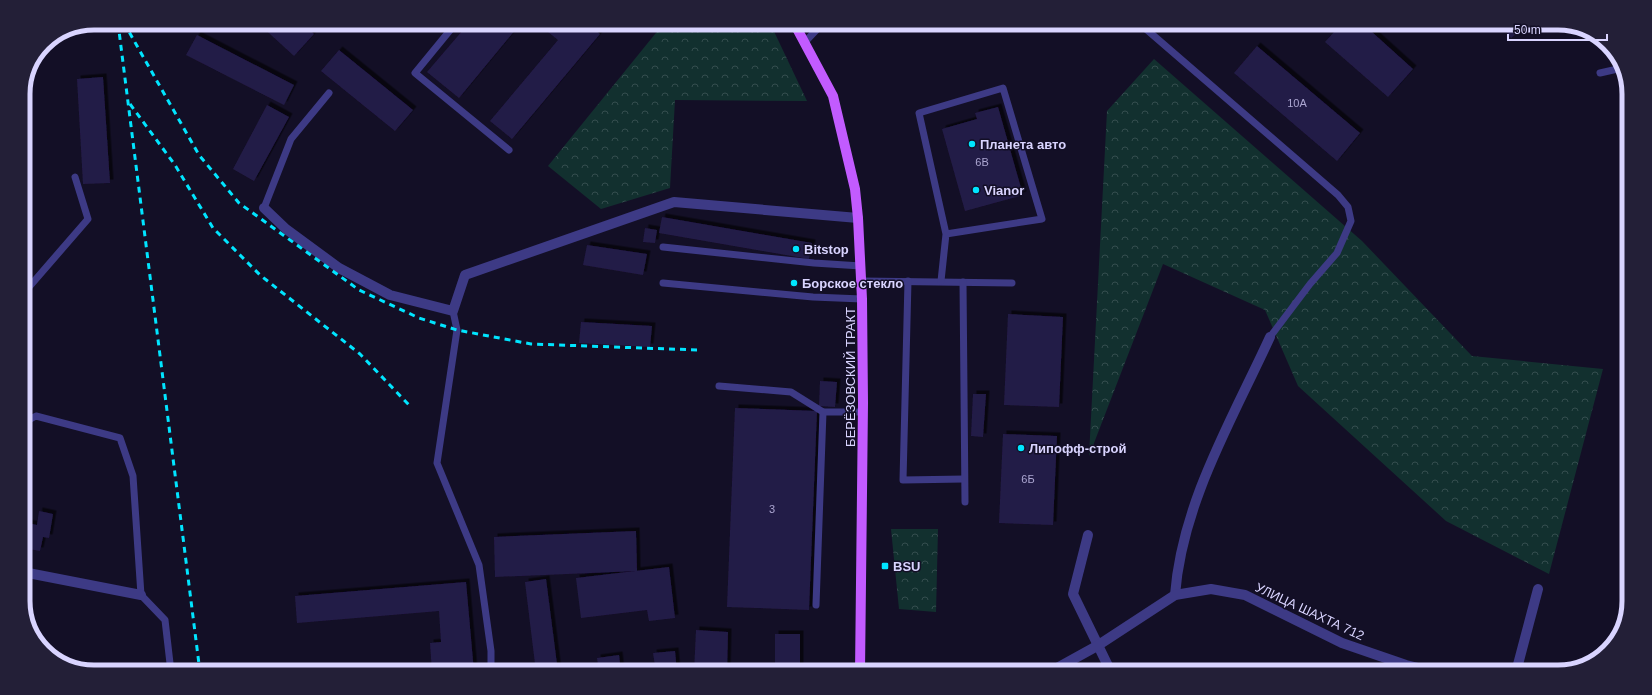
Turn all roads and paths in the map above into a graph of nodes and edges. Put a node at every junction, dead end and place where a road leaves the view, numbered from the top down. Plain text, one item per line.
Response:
1 (450, 30) edge
2 (798, 30) edge
3 (816, 30) edge
4 (1147, 30) edge
5 (804, 43) junction
6 (1617, 69) edge
7 (1600, 73) dead end
8 (329, 93) dead end
9 (509, 150) dead end
10 (75, 177) dead end
11 (264, 208) joint
12 (858, 218) junction
13 (946, 234) junction
14 (663, 247) dead end
15 (861, 266) junction
16 (862, 281) junction
17 (908, 281) junction
18 (941, 281) junction
19 (963, 282) junction
20 (663, 283) dead end
21 (1012, 283) dead end
22 (30, 286) edge
23 (862, 299) junction
24 (453, 311) junction
25 (1270, 337) joint
26 (719, 386) dead end
27 (823, 412) junction
28 (863, 412) junction
29 (30, 419) edge
30 (964, 479) junction
31 (965, 502) dead end
32 (1088, 535) dead end
33 (30, 573) edge
34 (1538, 588) dead end
35 (141, 595) junction
36 (1175, 595) junction
37 (816, 605) dead end
38 (1097, 646) junction
39 (170, 665) edge
40 (491, 665) edge
41 (860, 665) edge
42 (1063, 665) edge
43 (1107, 665) edge
44 (1406, 665) edge
45 (1518, 665) edge

1 - 9 lane
2 - 5 main road, БЕРЁЗОВСКИЙ ТРАКТ
3 - 5 lane
4 - 25 lane
5 - 12 main road, БЕРЁЗОВСКИЙ ТРАКТ
6 - 7 lane
8 - 11 lane
10 - 22 lane
11 - 24 street
12 - 15 main road, БЕРЁЗОВСКИЙ ТРАКТ
12 - 24 street
13 - 13 lane
13 - 18 lane
14 - 15 lane
15 - 16 main road, БЕРЁЗОВСКИЙ ТРАКТ
16 - 17 lane
16 - 23 main road, БЕРЁЗОВСКИЙ ТРАКТ
17 - 18 lane
17 - 30 lane
18 - 19 lane
19 - 21 lane
19 - 30 lane
20 - 23 lane
23 - 28 main road, БЕРЁЗОВСКИЙ ТРАКТ
24 - 40 lane
25 - 36 street
26 - 27 lane
27 - 28 lane
27 - 37 lane
28 - 41 main road, БЕРЁЗОВСКИЙ ТРАКТ
29 - 35 lane
30 - 31 lane
32 - 38 street
33 - 35 street
34 - 45 street
35 - 39 lane
36 - 38 street, УЛИЦА ШАХТА 712
36 - 44 street, УЛИЦА ШАХТА 712
38 - 42 street, УЛИЦА ШАХТА 712
38 - 43 street

